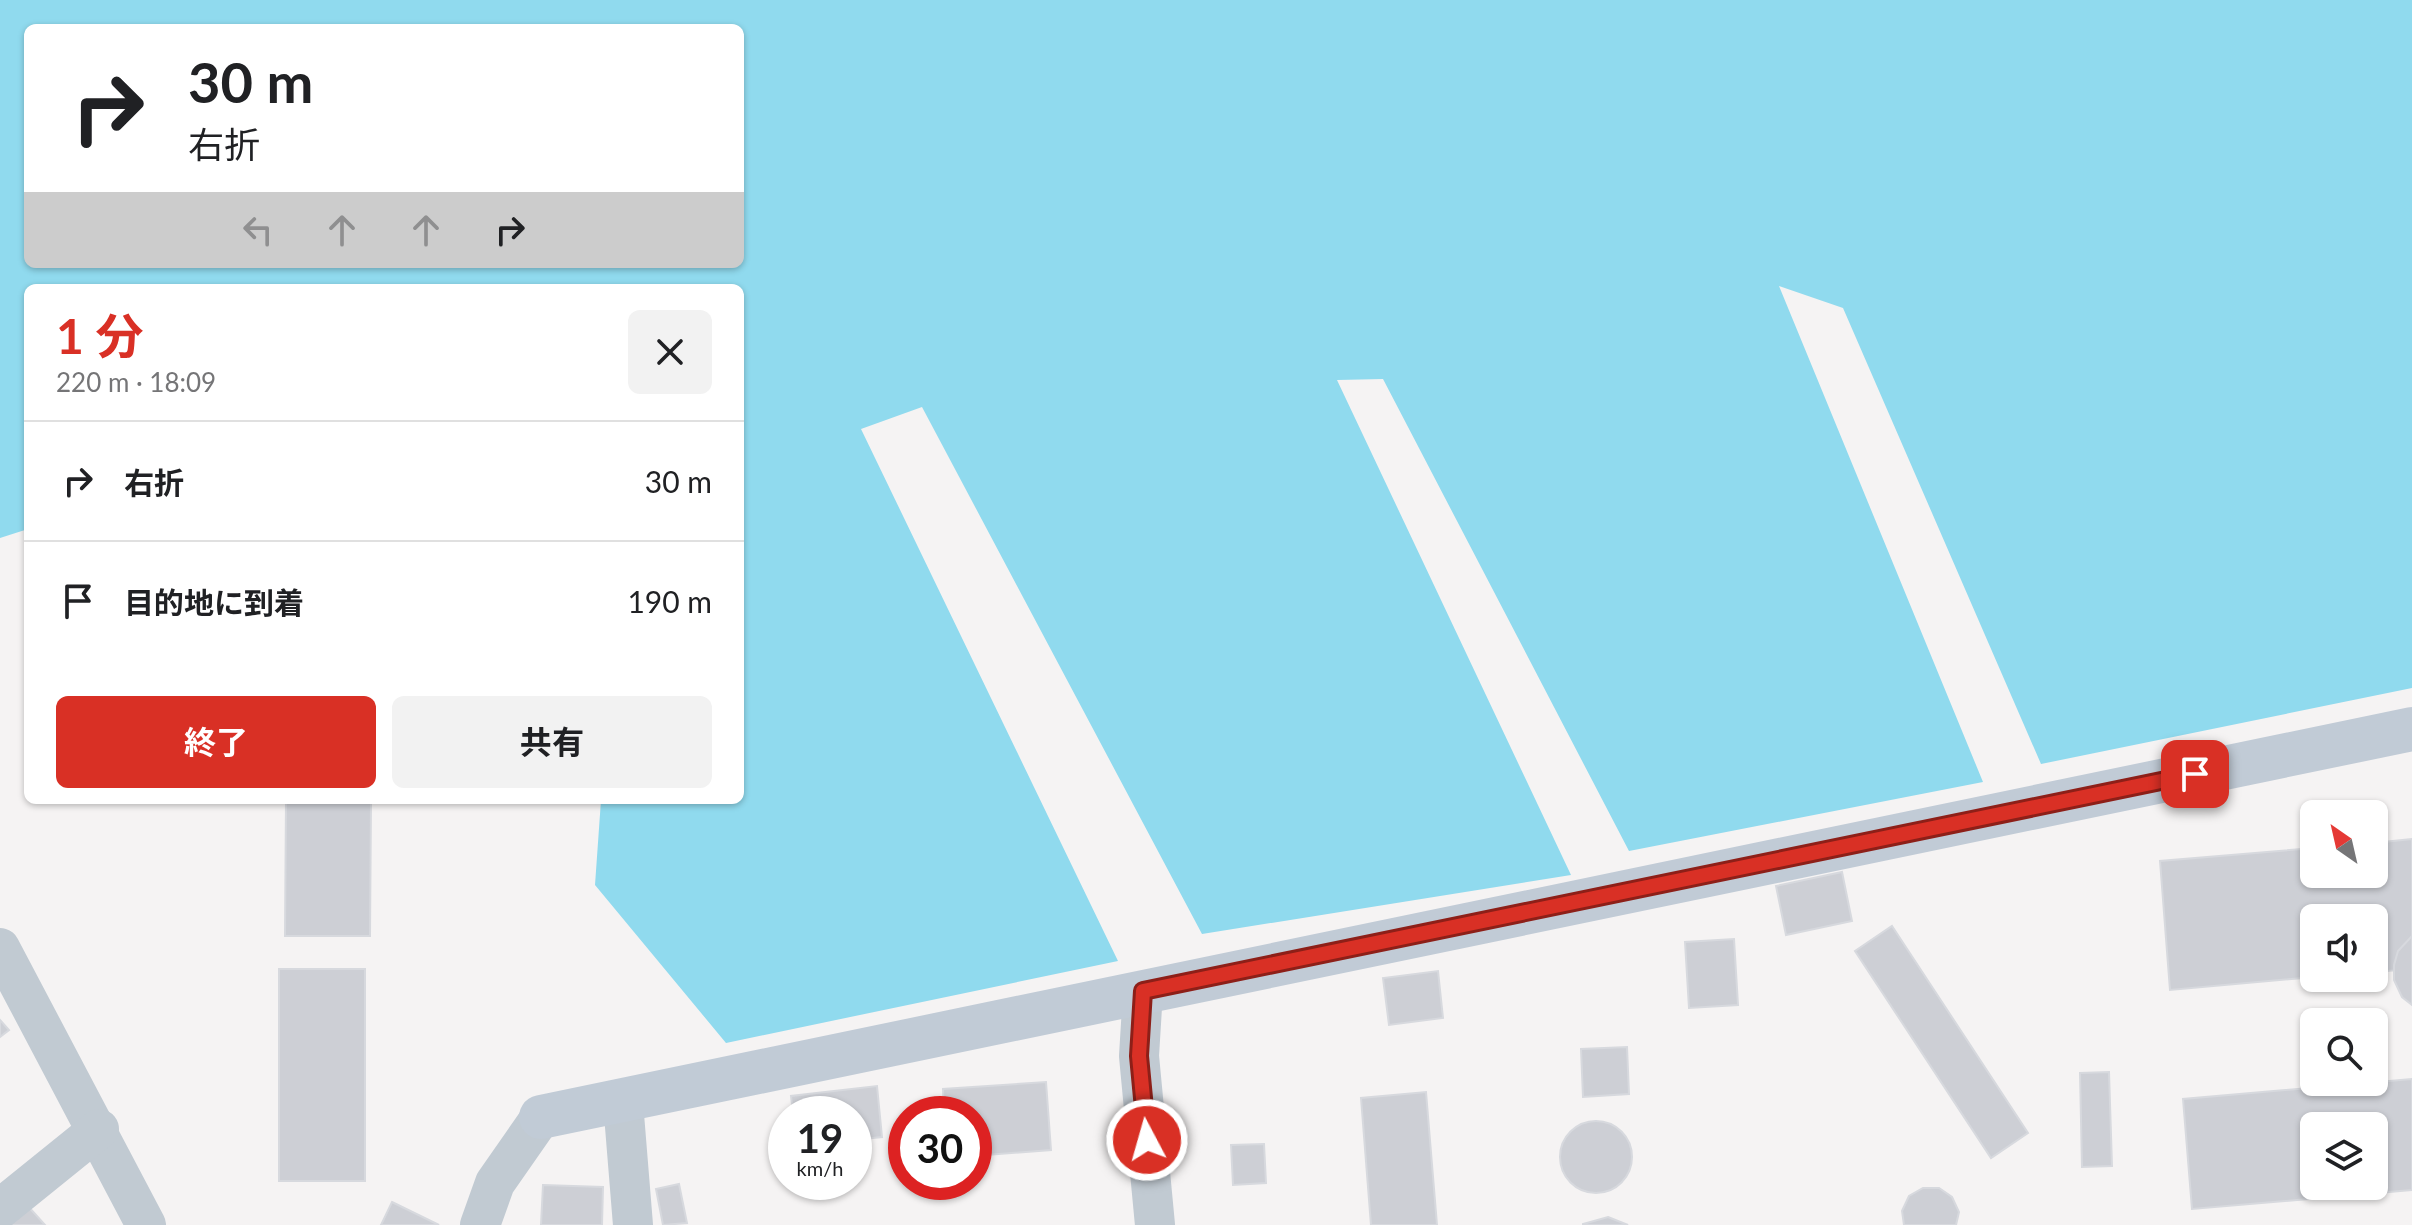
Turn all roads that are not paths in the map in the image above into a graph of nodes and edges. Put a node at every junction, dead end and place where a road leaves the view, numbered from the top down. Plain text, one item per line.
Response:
1 (2412, 729) edge
2 (0, 948) edge
3 (1143, 991) junction
4 (623, 1102) junction
5 (541, 1117) joint
6 (99, 1129) junction
7 (0, 1209) edge
8 (146, 1225) edge
9 (480, 1225) edge
10 (633, 1225) edge
11 (1155, 1225) edge

1 - 3 street
2 - 6 street
3 - 4 street
3 - 11 street
4 - 5 street
4 - 10 street
5 - 9 street
6 - 7 street
6 - 8 street

